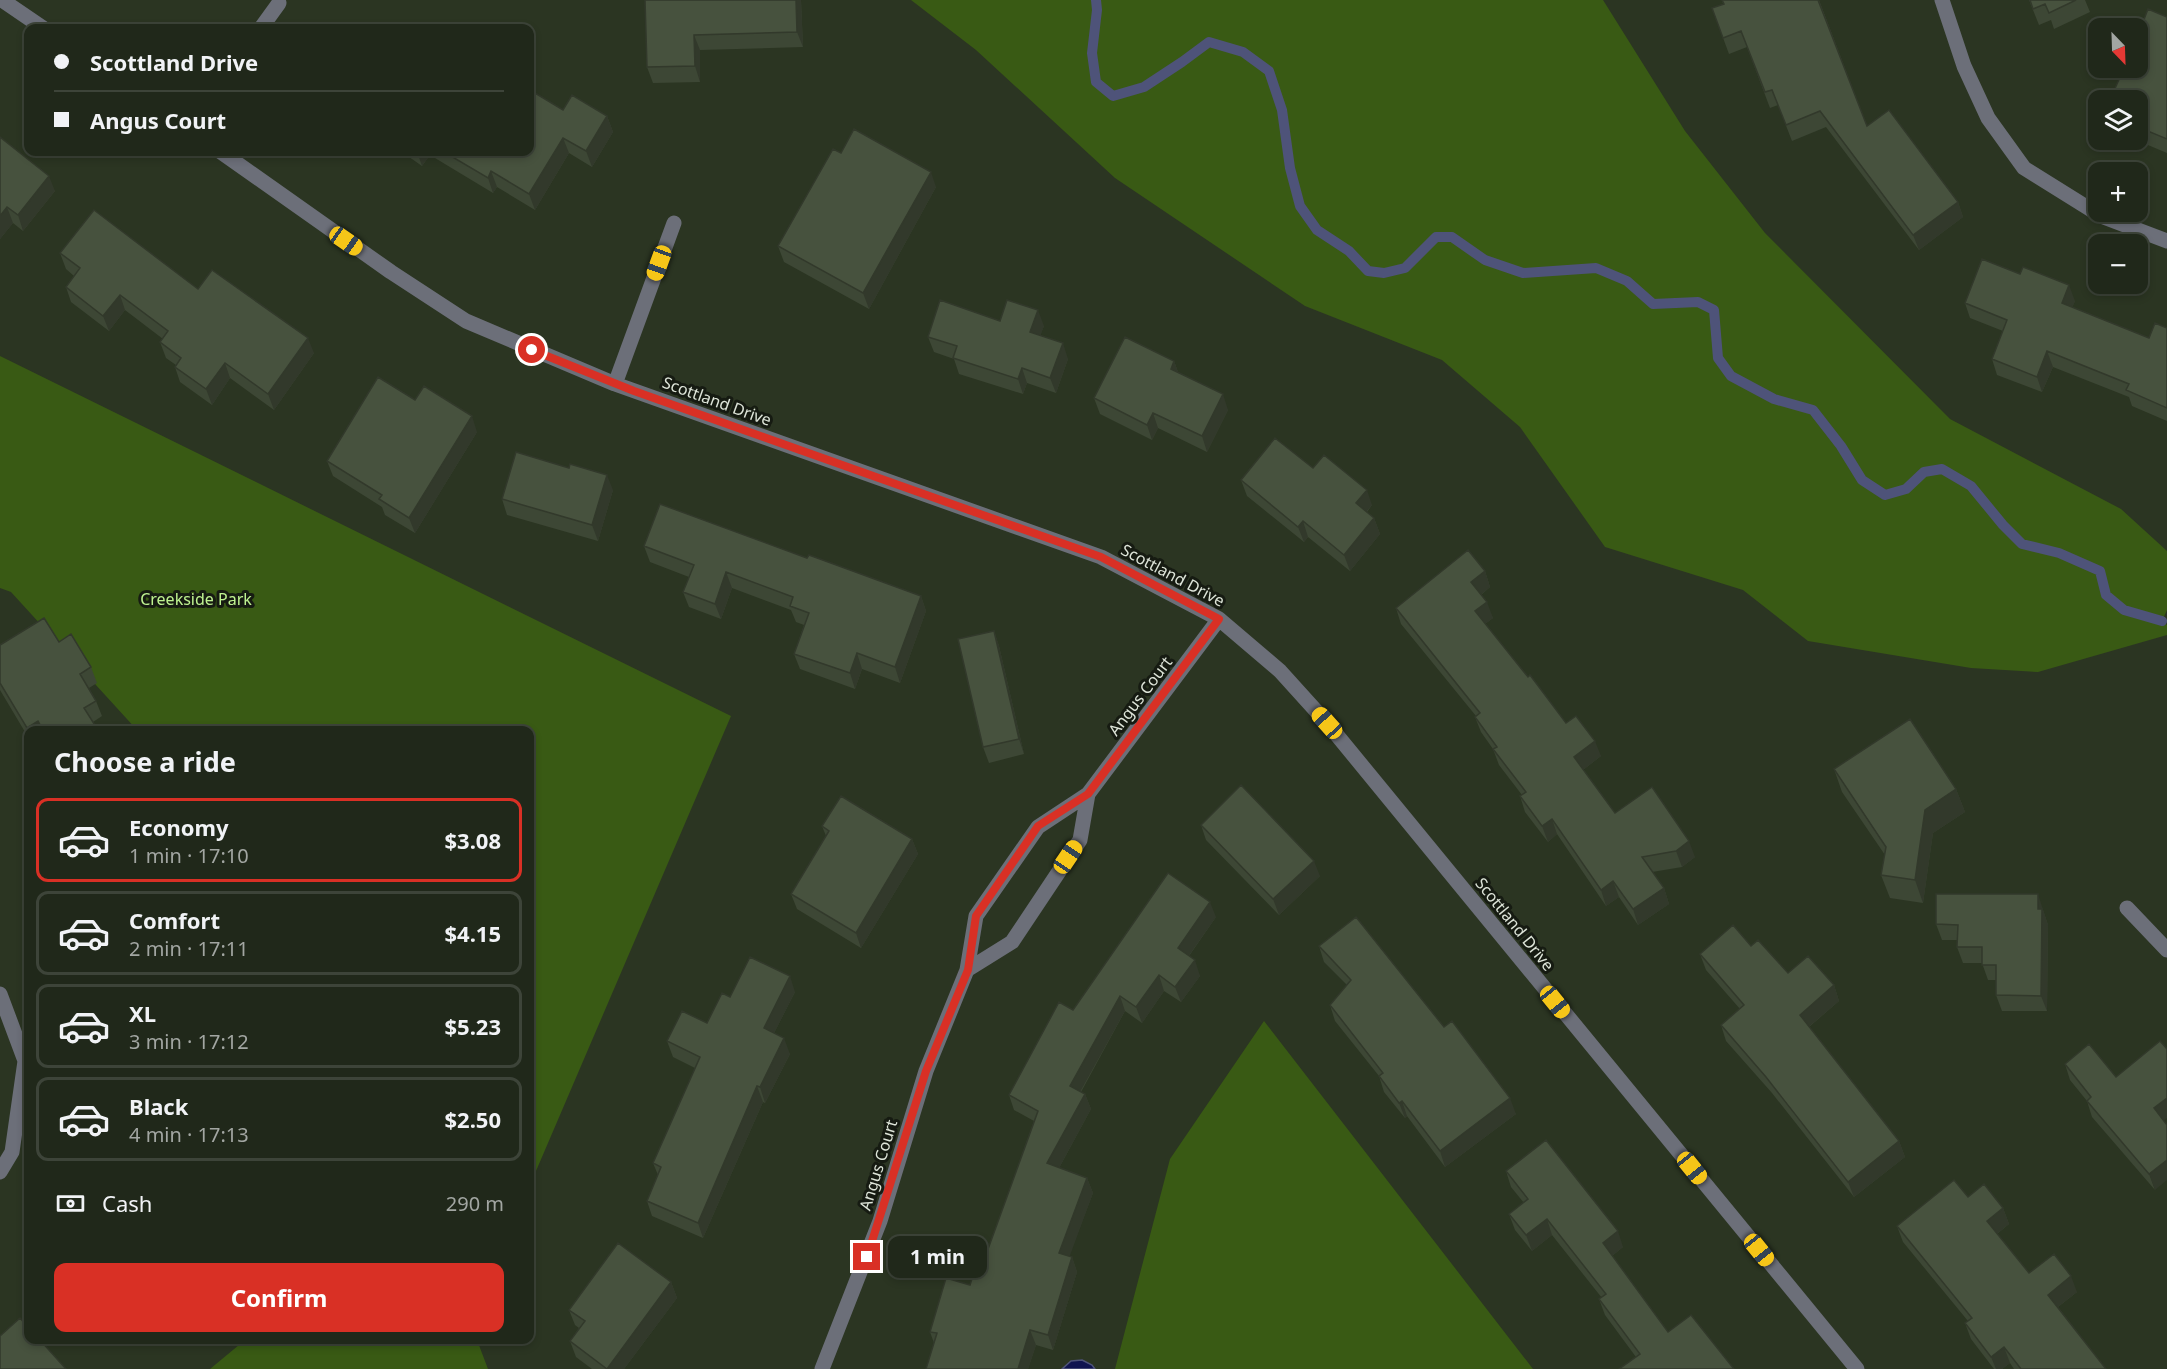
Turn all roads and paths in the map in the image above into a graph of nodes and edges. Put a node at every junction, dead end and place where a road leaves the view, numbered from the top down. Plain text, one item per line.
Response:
1 (2, 0) edge
2 (1942, 0) edge
3 (279, 3) dead end
4 (37, 24) edge
5 (264, 24) edge
6 (227, 156) edge
7 (674, 223) dead end
8 (2167, 241) edge
9 (615, 384) junction
10 (1219, 619) junction
11 (1088, 794) junction
12 (2127, 908) dead end
13 (2167, 950) edge
14 (968, 970) junction
15 (0, 994) edge
16 (24, 1058) edge
17 (24, 1068) edge
18 (0, 1172) edge
19 (822, 1369) edge
20 (1857, 1369) edge

1 - 4 street
2 - 8 street
3 - 5 street
6 - 9 street, Scottland Drive
7 - 9 street
9 - 10 street, Scottland Drive
10 - 11 street, Angus Court
10 - 20 street, Scottland Drive
11 - 14 street, Angus Court
11 - 14 street, Angus Court
12 - 13 street
14 - 19 street, Angus Court
15 - 16 street
17 - 18 street

